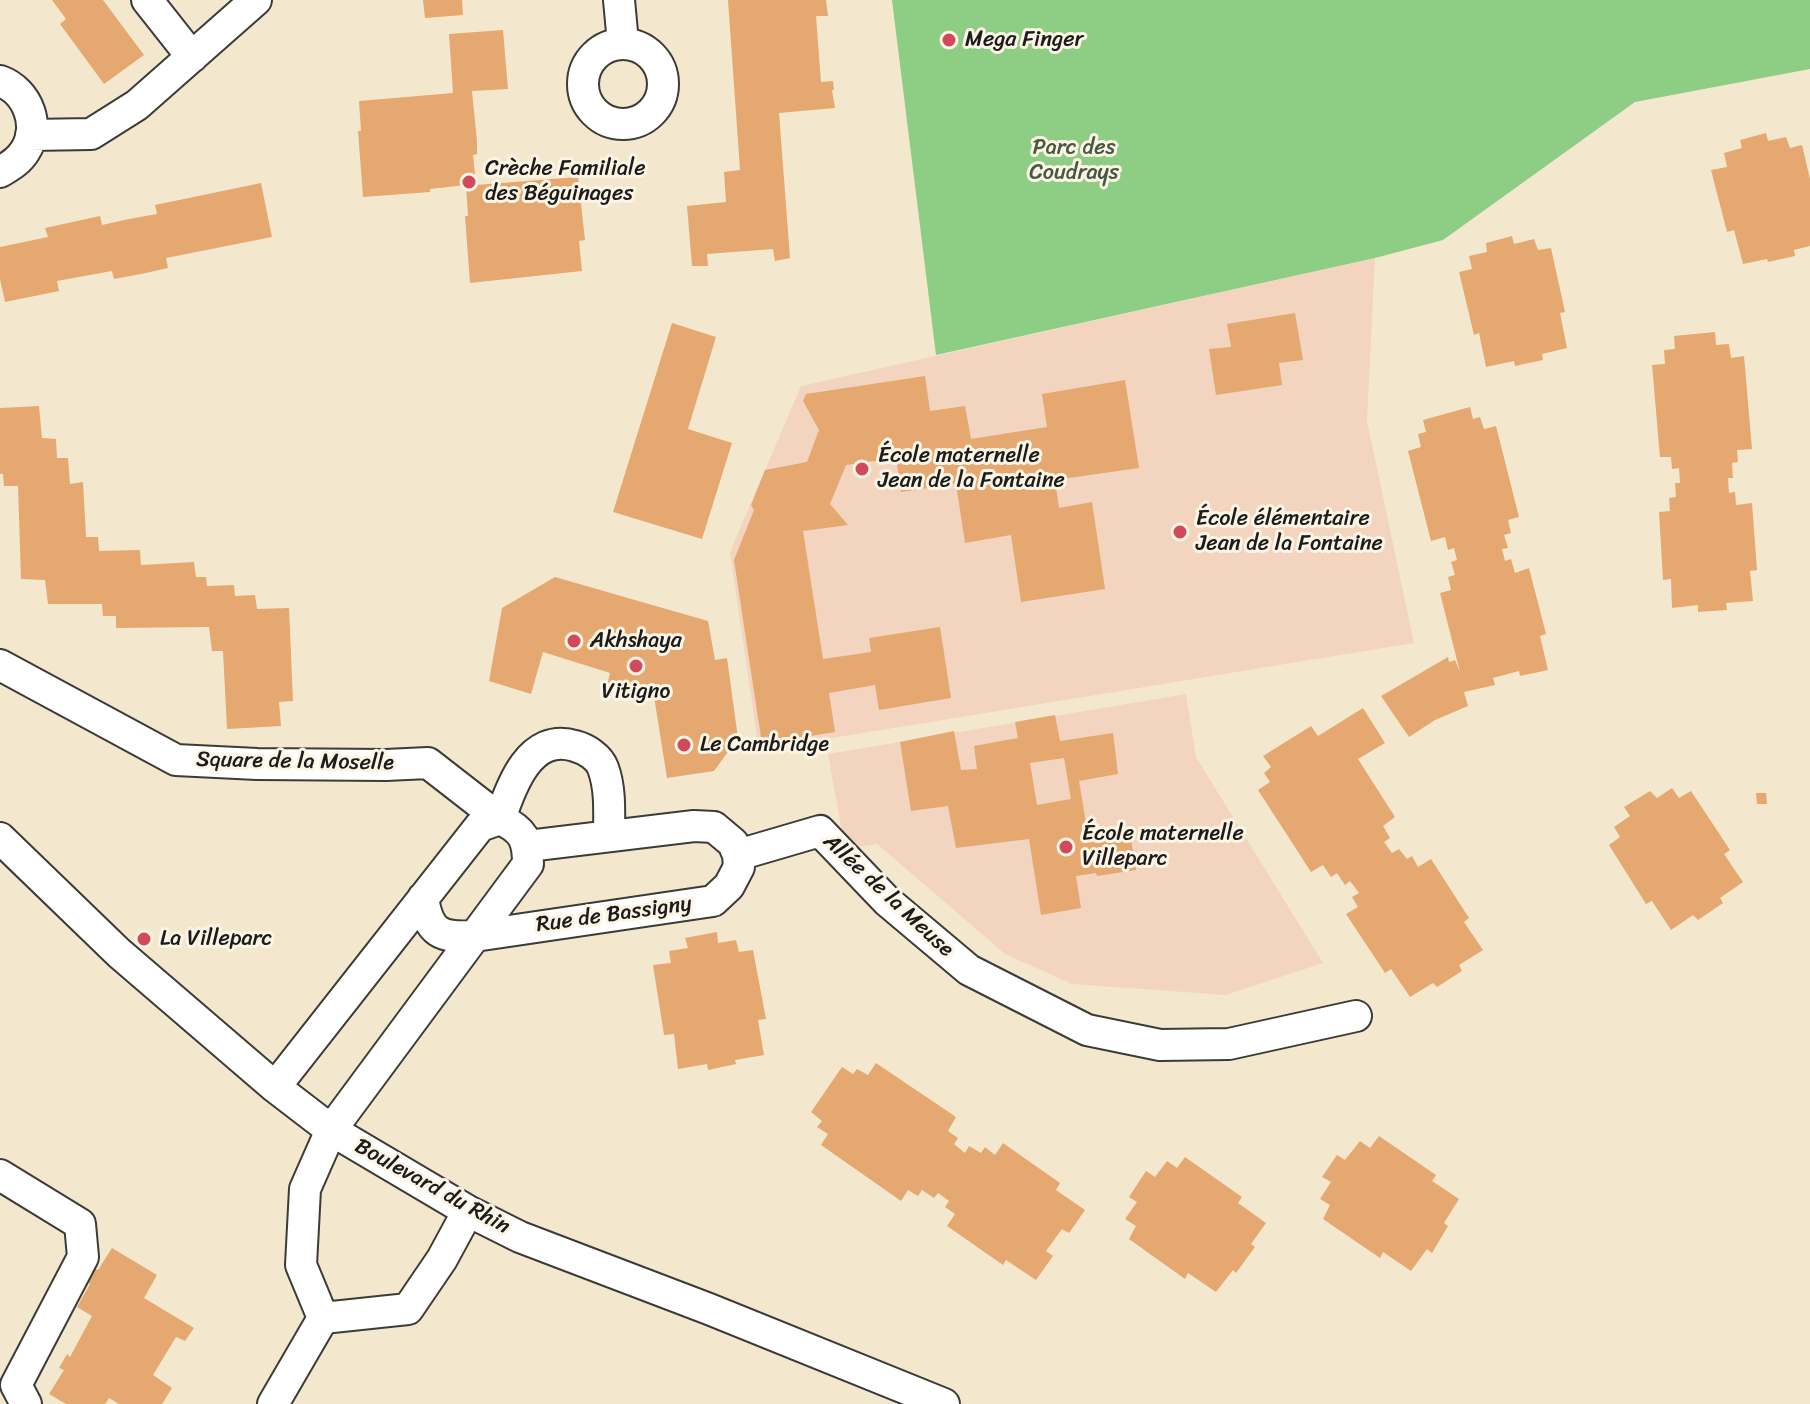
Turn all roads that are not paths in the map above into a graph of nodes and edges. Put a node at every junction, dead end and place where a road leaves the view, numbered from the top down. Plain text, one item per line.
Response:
1 (147, 0) edge
2 (256, 0) edge
3 (619, 0) edge
4 (623, 43) dead end
5 (192, 57) junction
6 (0, 81) edge
7 (31, 135) junction
8 (0, 172) edge
9 (0, 665) edge
10 (500, 819) junction
11 (609, 836) junction
12 (0, 838) edge
13 (528, 846) junction
14 (738, 855) junction
15 (423, 898) junction
16 (475, 936) junction
17 (1356, 1016) dead end
18 (275, 1087) junction
19 (331, 1130) junction
20 (0, 1175) edge
21 (468, 1211) junction
22 (323, 1318) junction
23 (26, 1404) edge
24 (273, 1404) edge
25 (944, 1404) edge

1 - 5 street
2 - 5 street
3 - 4 street
5 - 7 street
6 - 7 street
7 - 8 street
9 - 10 street, Square de la Moselle
10 - 11 street
10 - 13 street
10 - 15 street
11 - 13 street
11 - 14 street
12 - 18 street, Boulevard du Rhin
13 - 16 street
14 - 16 street, Rue de Bassigny
14 - 17 street, Allée de la Meuse
15 - 16 street, Rue de Bassigny
15 - 18 street
16 - 19 street
18 - 19 street, Boulevard du Rhin
19 - 21 street, Boulevard du Rhin
19 - 22 street
20 - 23 street
21 - 22 street
21 - 25 street, Boulevard du Rhin
22 - 24 street

